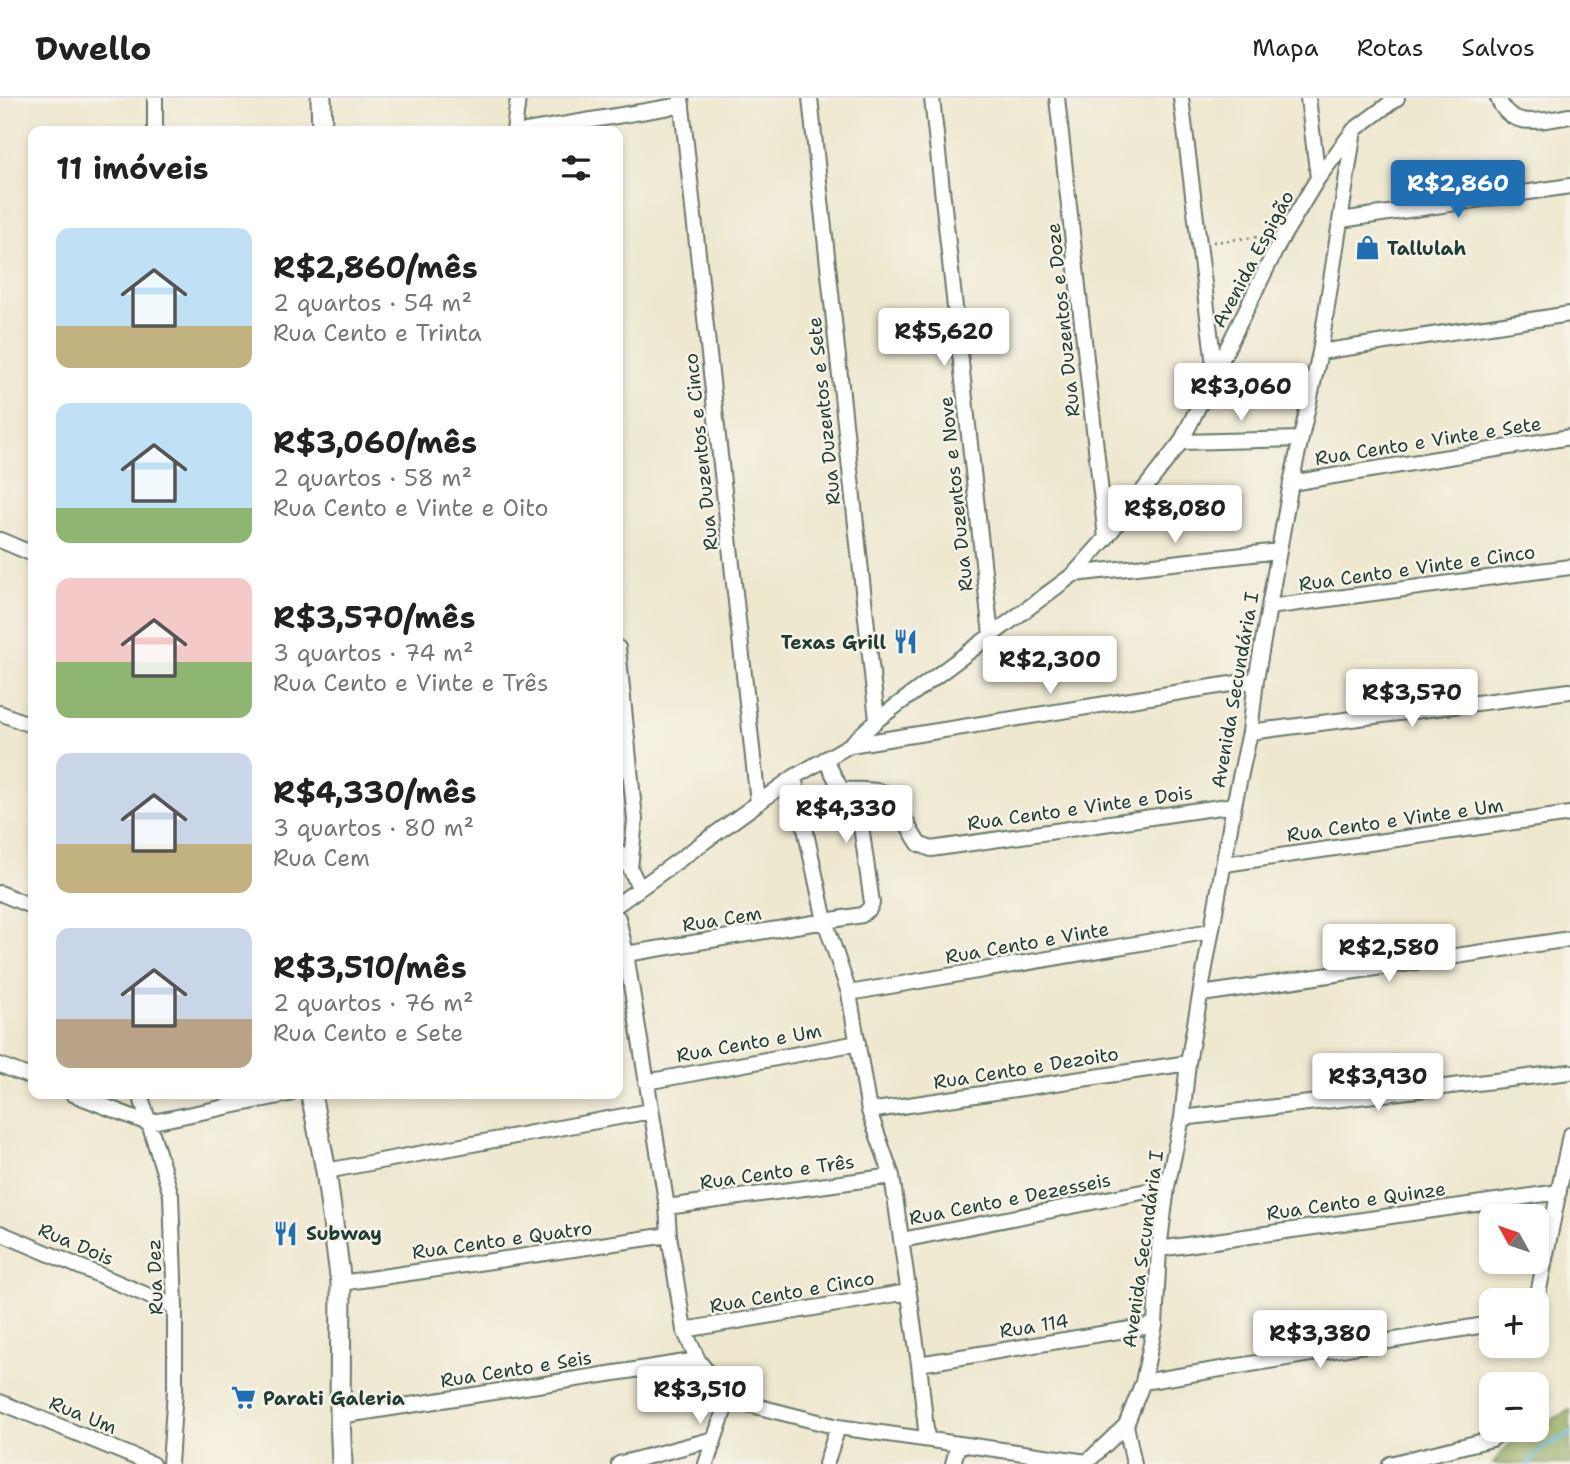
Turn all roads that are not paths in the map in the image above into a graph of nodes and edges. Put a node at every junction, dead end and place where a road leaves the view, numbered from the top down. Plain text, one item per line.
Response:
1 (155, 98) edge
2 (321, 98) edge
3 (519, 98) edge
4 (810, 98) edge
5 (932, 98) edge
6 (1058, 98) edge
7 (1181, 98) edge
8 (1308, 98) edge
9 (1397, 98) edge
10 (1498, 98) edge
11 (681, 102) edge
12 (1570, 116) edge
13 (155, 126) edge
14 (322, 126) edge
15 (515, 126) edge
16 (574, 126) edge
17 (1354, 130) junction
18 (1318, 178) junction
19 (1570, 186) edge
20 (1341, 220) junction
21 (1570, 314) edge
22 (1320, 352) junction
23 (1215, 374) junction
24 (1570, 437) edge
25 (1301, 439) junction
26 (1181, 442) junction
27 (1291, 483) junction
28 (1106, 538) junction
29 (0, 540) edge
30 (1279, 551) junction
31 (28, 552) edge
32 (1570, 567) edge
33 (1074, 574) junction
34 (1269, 607) junction
35 (991, 635) junction
36 (1256, 680) junction
37 (1570, 691) edge
38 (623, 699) edge
39 (0, 713) edge
40 (877, 720) junction
41 (28, 724) edge
42 (1250, 732) junction
43 (850, 745) junction
44 (825, 759) junction
45 (794, 777) junction
46 (843, 790) junction
47 (758, 803) junction
48 (1234, 805) junction
49 (1570, 814) edge
50 (623, 859) edge
51 (1225, 864) junction
52 (630, 868) junction
53 (639, 887) junction
54 (0, 893) edge
55 (623, 900) edge
56 (28, 904) edge
57 (825, 921) junction
58 (1211, 931) junction
59 (1570, 939) edge
60 (623, 940) edge
61 (626, 954) junction
62 (849, 993) junction
63 (1202, 994) junction
64 (858, 1042) junction
65 (1188, 1063) junction
66 (0, 1065) edge
67 (1570, 1072) edge
68 (28, 1076) edge
69 (646, 1082) junction
70 (86, 1099) edge
71 (141, 1099) edge
72 (265, 1099) edge
73 (312, 1099) edge
74 (651, 1111) junction
75 (869, 1111) junction
76 (1182, 1118) junction
77 (148, 1123) junction
78 (1570, 1135) edge
79 (326, 1171) junction
80 (892, 1176) junction
81 (1167, 1187) junction
82 (1559, 1192) junction
83 (667, 1207) junction
84 (0, 1233) edge
85 (669, 1236) junction
86 (902, 1240) junction
87 (1159, 1249) junction
88 (341, 1283) junction
89 (1539, 1288) edge
90 (908, 1292) junction
91 (176, 1307) junction
92 (1155, 1325) junction
93 (1479, 1326) edge
94 (684, 1330) junction
95 (698, 1360) junction
96 (919, 1364) junction
97 (1143, 1382) junction
98 (728, 1399) junction
99 (0, 1402) edge
100 (340, 1416) junction
101 (1126, 1425) junction
102 (838, 1427) junction
103 (714, 1438) junction
104 (927, 1439) junction
105 (1480, 1442) edge
106 (958, 1445) junction
107 (1090, 1463) edge
108 (152, 1464) edge
109 (170, 1464) edge
110 (342, 1464) edge
111 (619, 1464) edge
112 (706, 1464) edge
113 (826, 1464) edge
114 (953, 1464) edge
115 (1134, 1464) edge
116 (1390, 1464) edge

1 - 13 street
2 - 14 main road
3 - 15 street
4 - 40 street, Rua Duzentos e Sete
5 - 35 street, Rua Duzentos e Nove
6 - 28 street, Rua Duzentos e Doze
7 - 23 street
8 - 18 street
9 - 17 street, Avenida Espigão
10 - 12 street
11 - 16 street
11 - 47 street, Rua Duzentos e Cinco
17 - 18 street, Avenida Espigão
17 - 20 street, Avenida Secundária I
18 - 23 street, Avenida Espigão
19 - 20 street
20 - 22 street, Avenida Secundária I
21 - 22 street
22 - 25 street, Avenida Secundária I
23 - 26 street, Avenida Espigão
24 - 27 street, Rua Cento e Vinte e Sete
25 - 26 street
25 - 27 street, Avenida Secundária I
26 - 28 street, Avenida Espigão
27 - 30 street, Avenida Secundária I
28 - 33 street, Avenida Espigão
29 - 31 street
30 - 33 street
30 - 34 street, Avenida Secundária I
32 - 34 street, Rua Cento e Vinte e Cinco
33 - 35 street, Avenida Espigão
34 - 36 street, Avenida Secundária I
35 - 40 street, Avenida Espigão
36 - 42 street, Avenida Secundária I
36 - 43 street
37 - 42 street
38 - 52 street
39 - 41 street
40 - 43 street, Avenida Espigão
42 - 48 street, Avenida Secundária I
43 - 44 street, Avenida Espigão
44 - 45 street, Avenida Espigão
44 - 46 street, Rua Cem
45 - 47 street, Avenida Espigão
45 - 57 street
46 - 48 street, Rua Cento e Vinte e Dois
46 - 57 street, Rua Cem
47 - 53 street, Avenida Espigão
48 - 51 street, Avenida Secundária I
49 - 51 street, Rua Cento e Vinte e Um
50 - 52 street
51 - 58 street, Avenida Secundária I
52 - 53 street
53 - 55 street, Avenida Espigão
54 - 56 street
57 - 61 street, Rua Cem
57 - 62 street
58 - 62 street, Rua Cento e Vinte
58 - 63 street, Avenida Secundária I
59 - 63 street
60 - 61 street
61 - 69 street
62 - 64 street
63 - 65 street, Avenida Secundária I
64 - 69 street, Rua Cento e Um
64 - 75 street
65 - 75 street, Rua Cento e Dezoito
65 - 76 street, Avenida Secundária I
66 - 68 street
67 - 76 street
69 - 74 street
70 - 77 street
71 - 77 street, Rua Dez
72 - 77 street
73 - 79 main road
74 - 79 street
74 - 83 street
75 - 80 street
76 - 81 street, Avenida Secundária I
77 - 91 street, Rua Dez
78 - 82 street
79 - 88 main road
80 - 83 street, Rua Cento e Três
80 - 86 street
81 - 86 street, Rua Cento e Dezesseis
81 - 87 street, Avenida Secundária I
82 - 87 street, Rua Cento e Quinze
82 - 89 street
83 - 85 street
84 - 91 street, Rua Dois
85 - 88 street, Rua Cento e Quatro
85 - 94 street
86 - 90 street
87 - 92 street, Avenida Secundária I
88 - 100 main road
90 - 94 street, Rua Cento e Cinco
90 - 96 street
91 - 109 street, Rua Dez
92 - 96 street, Rua 114
92 - 97 street, Avenida Secundária I
93 - 97 street
94 - 95 street
95 - 98 street
95 - 100 street, Rua Cento e Seis
96 - 104 street
97 - 101 street, Avenida Secundária I
98 - 102 street, Avenida Secundária I
98 - 103 street
99 - 108 street, Rua Um
100 - 110 main road
101 - 107 street, Avenida Secundária I
101 - 115 street
102 - 104 street, Avenida Secundária I
102 - 113 street
103 - 111 street
103 - 112 street
104 - 106 street, Avenida Secundária I
105 - 116 street
106 - 107 street, Avenida Secundária I
106 - 114 street

